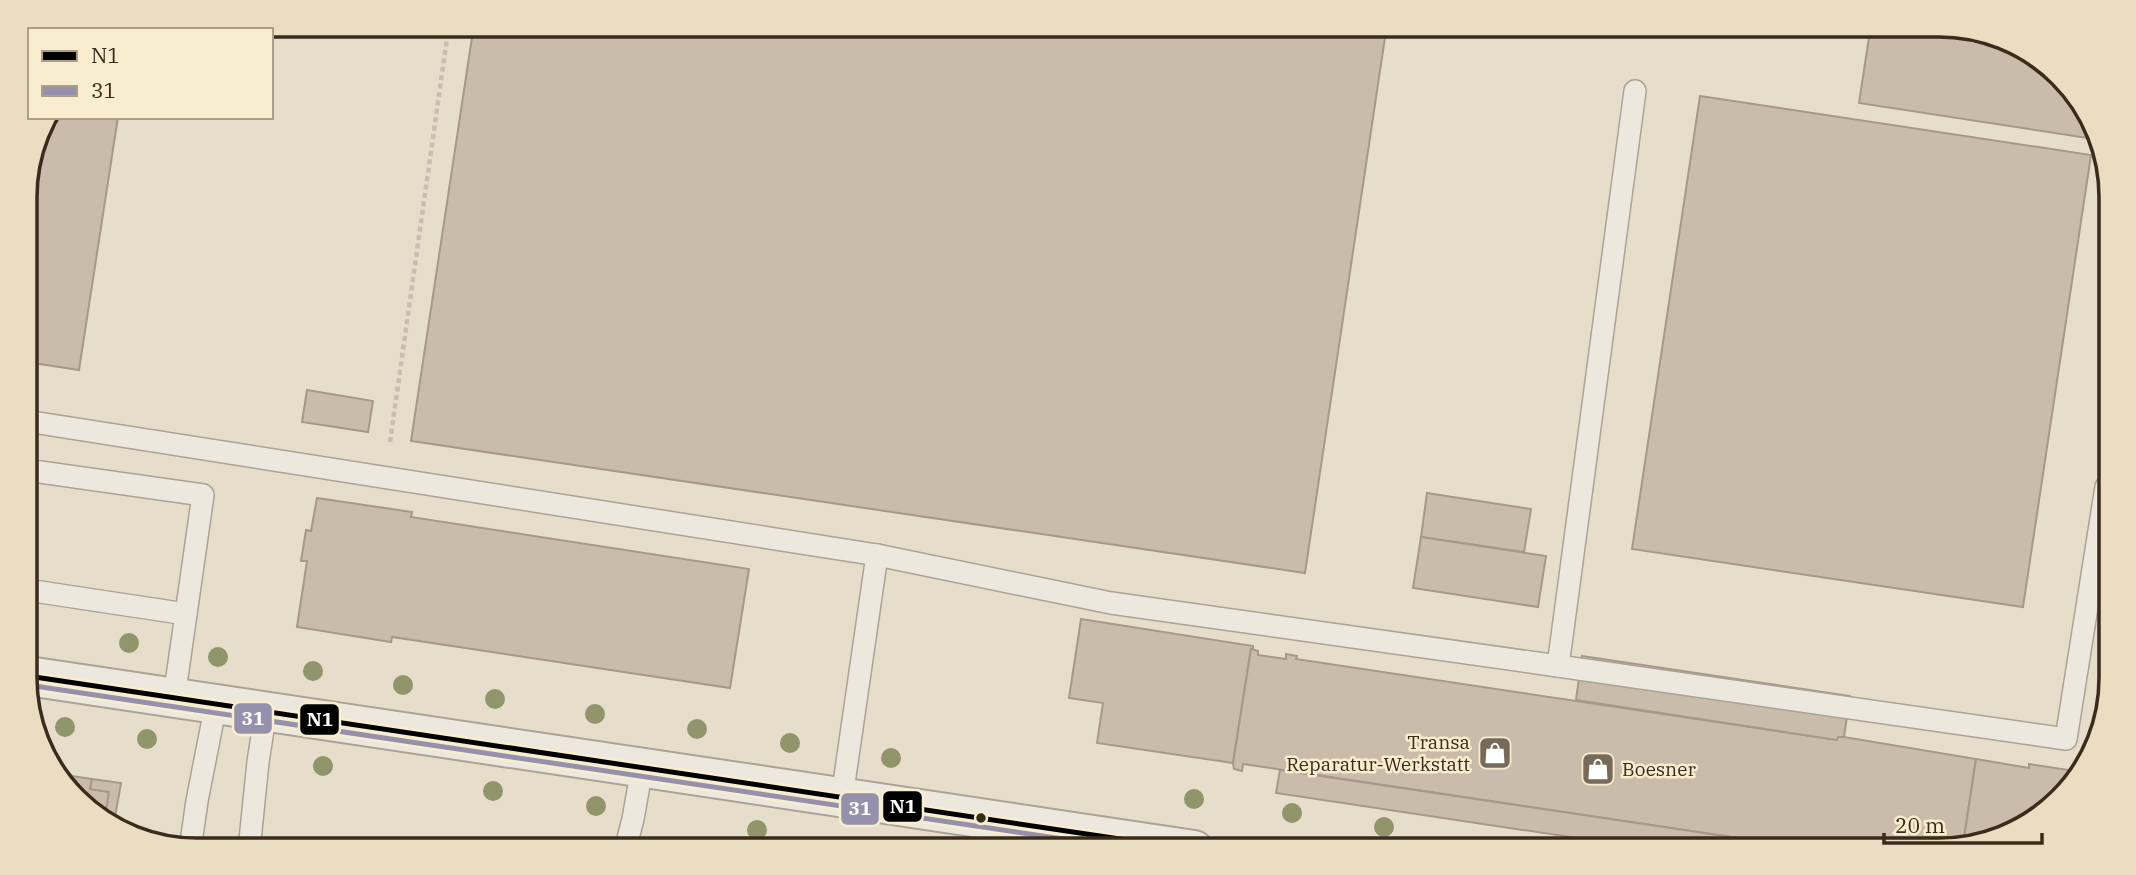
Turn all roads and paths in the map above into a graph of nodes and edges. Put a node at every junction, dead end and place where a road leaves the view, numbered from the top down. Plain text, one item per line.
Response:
1 (447, 37) edge
2 (1635, 91) dead end
3 (37, 423) edge
4 (37, 472) edge
5 (385, 477) junction
6 (2099, 531) edge
7 (877, 555) junction
8 (37, 592) edge
9 (186, 614) junction
10 (1558, 666) junction
11 (37, 677) edge
12 (174, 698) junction
13 (216, 704) junction
14 (266, 711) junction
15 (642, 768) junction
16 (842, 797) junction
17 (192, 838) edge
18 (250, 838) edge
19 (628, 838) edge
20 (1114, 838) edge

1 - 5 path
2 - 10 lane
3 - 5 lane
4 - 9 lane
5 - 7 lane
6 - 10 lane
7 - 10 lane
7 - 16 lane
8 - 9 lane
9 - 12 lane
11 - 12 street
12 - 13 street
13 - 14 street
13 - 17 lane
14 - 15 street
14 - 18 lane
15 - 16 street
15 - 19 lane
16 - 20 street

